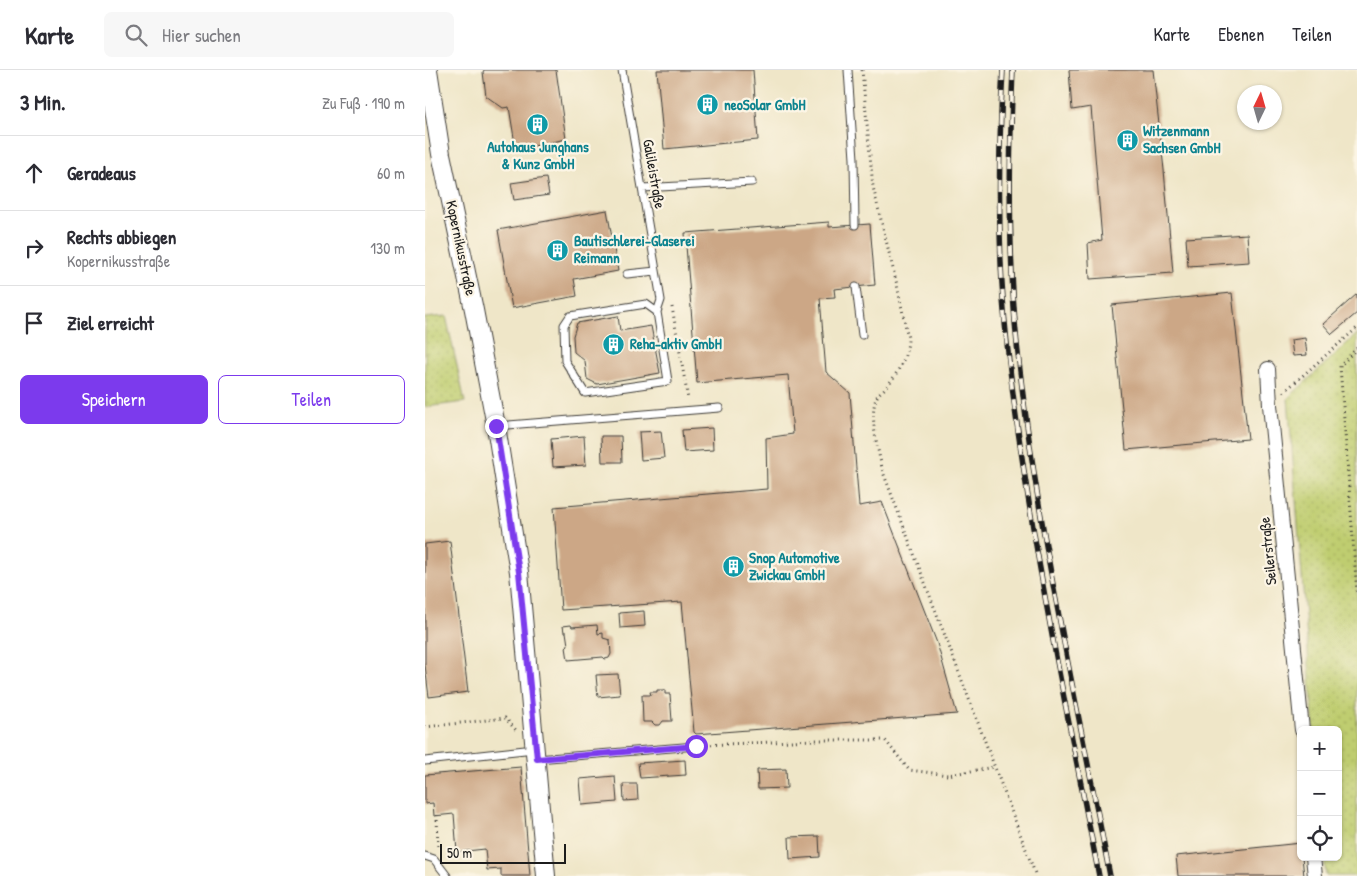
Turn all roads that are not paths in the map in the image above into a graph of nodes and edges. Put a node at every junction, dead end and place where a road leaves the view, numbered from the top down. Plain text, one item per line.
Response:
1 (428, 70) edge
2 (621, 70) edge
3 (848, 70) edge
4 (752, 182) dead end
5 (642, 188) junction
6 (855, 225) dead end
7 (656, 271) junction
8 (627, 274) dead end
9 (856, 287) dead end
10 (657, 312) junction
11 (862, 335) dead end
12 (1268, 369) dead end
13 (719, 408) dead end
14 (496, 426) junction
15 (1302, 726) edge
16 (696, 746) road end
17 (536, 754) junction
18 (425, 761) edge
19 (425, 856) edge
20 (1313, 861) edge
21 (447, 876) edge
22 (546, 876) edge
23 (1315, 876) edge

1 - 14 street, Kopernikusstraße
2 - 5 lane, Galileistraße
3 - 6 lane
4 - 5 lane
5 - 7 lane, Galileistraße
7 - 8 lane
7 - 10 lane, Galileistraße
9 - 11 lane
10 - 10 lane, Galileistraße
12 - 15 street, Seilerstraße
13 - 14 lane
14 - 17 street, Kopernikusstraße
16 - 17 lane
17 - 18 lane
17 - 22 street, Kopernikusstraße
19 - 21 lane
20 - 23 street

